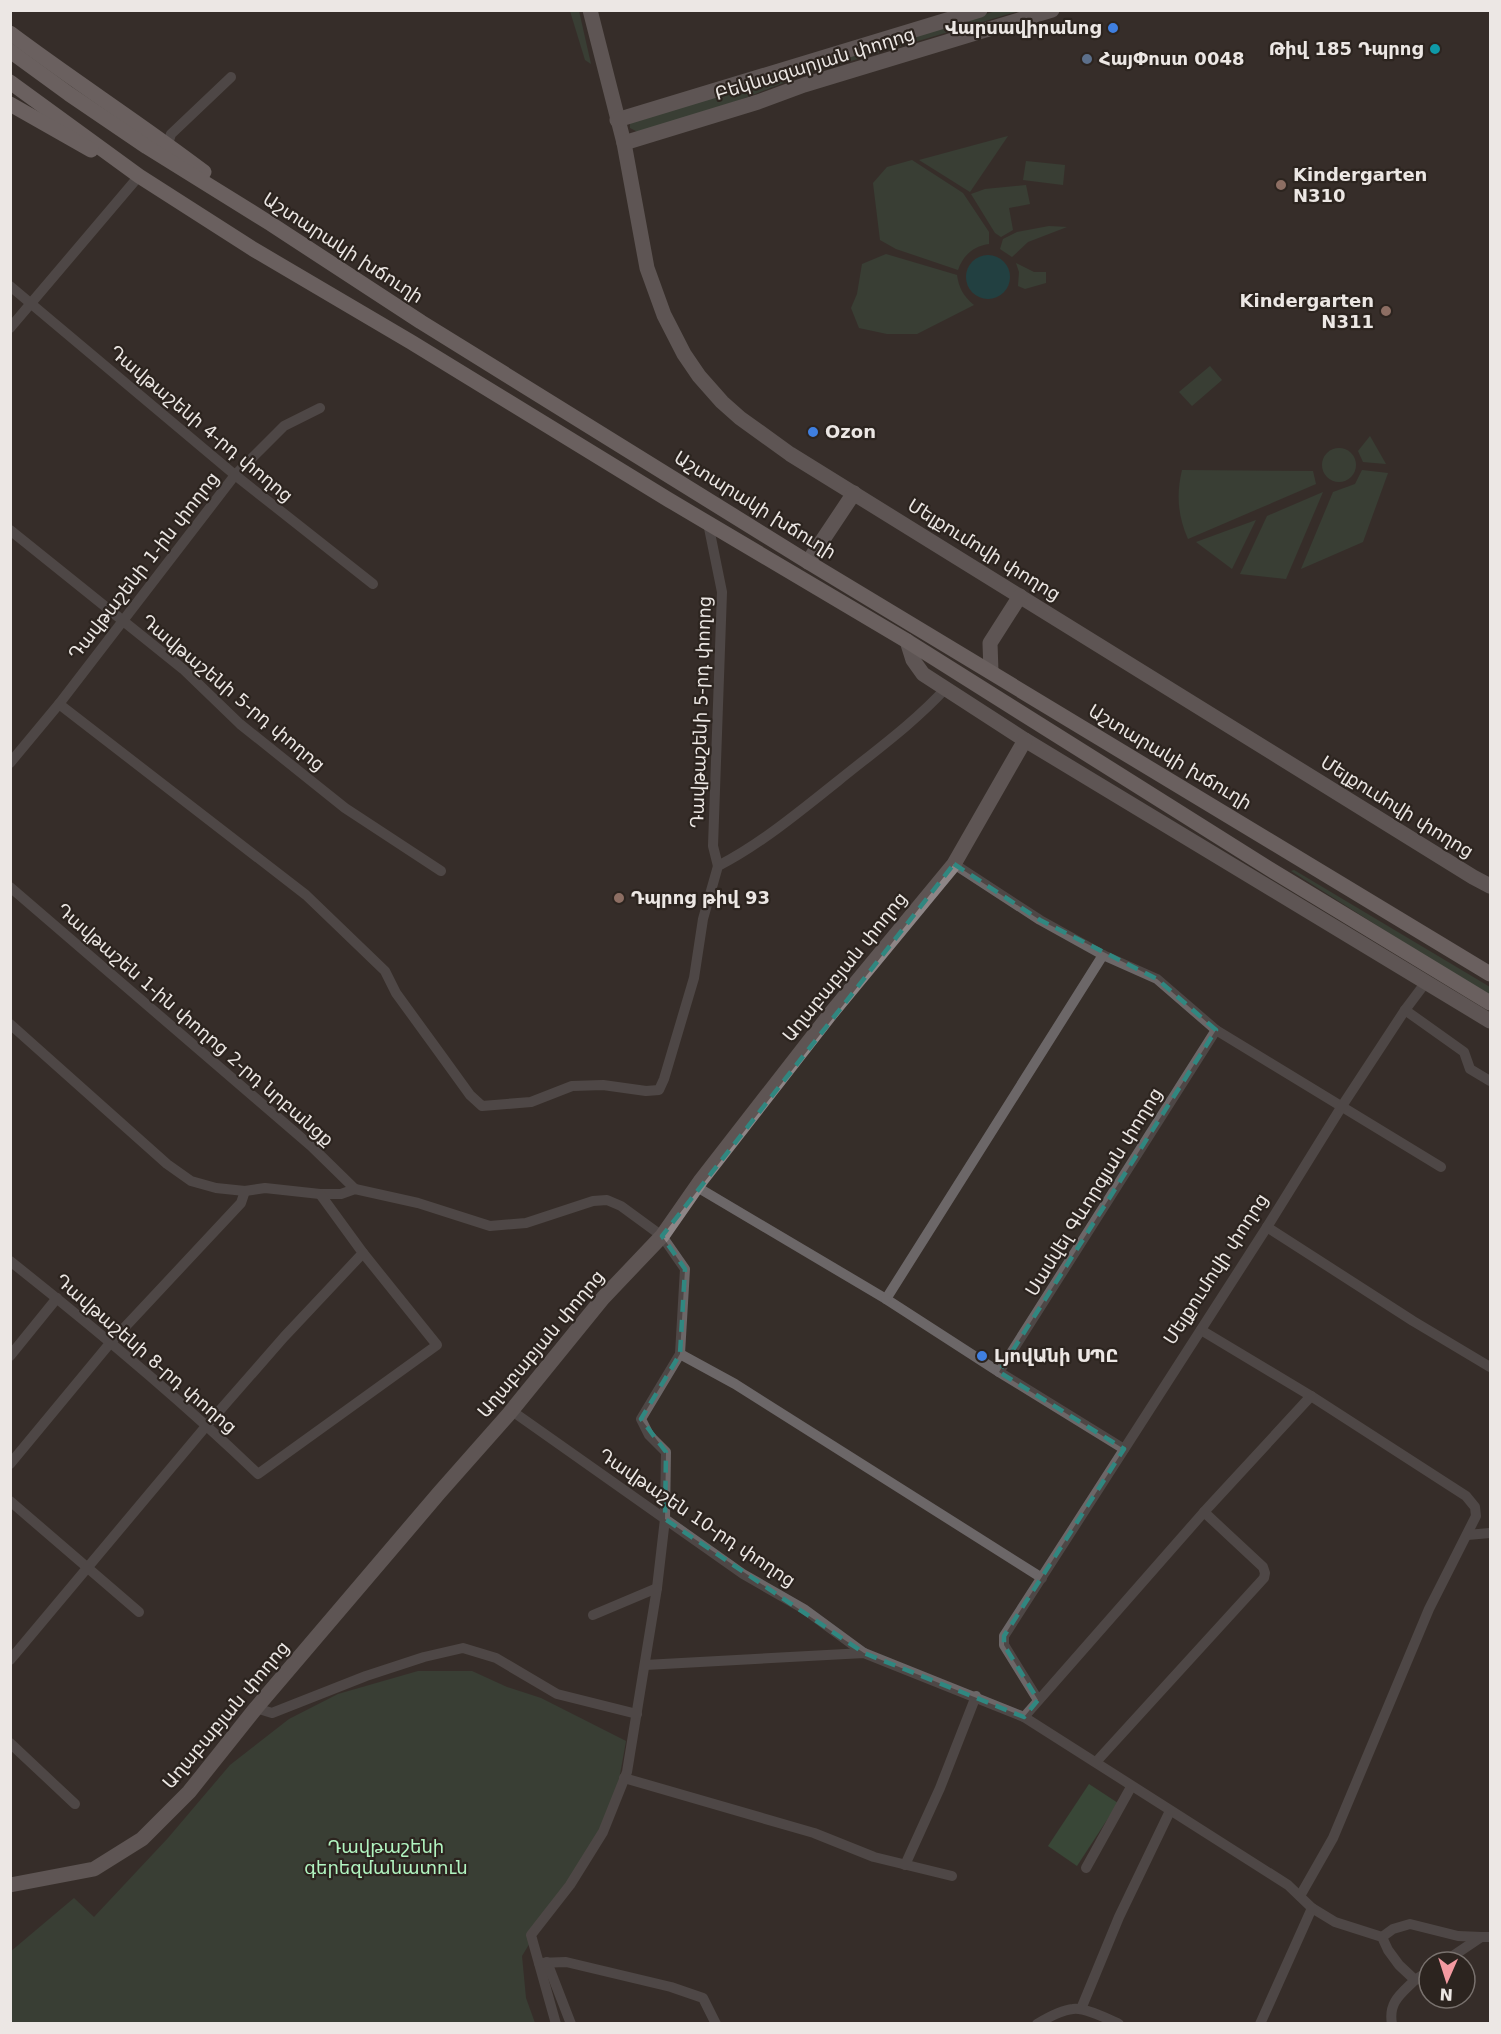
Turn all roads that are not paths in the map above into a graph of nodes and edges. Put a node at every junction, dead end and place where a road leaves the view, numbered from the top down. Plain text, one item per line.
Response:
1 (590, 10) edge
2 (980, 10) edge
3 (1052, 10) edge
4 (10, 33) edge
5 (10, 51) edge
6 (231, 77) dead end
7 (10, 82) edge
8 (10, 104) edge
9 (617, 120) junction
10 (168, 144) junction
11 (624, 144) junction
12 (133, 172) junction
13 (271, 224) junction
14 (10, 286) edge
15 (31, 303) junction
16 (421, 322) junction
17 (10, 328) edge
18 (411, 342) junction
19 (320, 408) dead end
20 (235, 475) junction
21 (854, 493) junction
22 (708, 523) junction
23 (10, 530) edge
24 (808, 562) junction
25 (373, 584) dead end
26 (1020, 596) junction
27 (122, 621) junction
28 (906, 641) junction
29 (991, 672) junction
30 (946, 688) junction
31 (59, 704) junction
32 (1025, 740) junction
33 (10, 763) edge
34 (1281, 847) junction
35 (954, 864) junction
36 (718, 866) junction
37 (1268, 868) junction
38 (441, 871) dead end
39 (1491, 886) edge
40 (10, 887) edge
41 (1103, 955) junction
42 (1491, 974) edge
43 (1426, 982) junction
44 (1491, 1003) edge
45 (1405, 1010) junction
46 (1491, 1021) edge
47 (10, 1024) edge
48 (1216, 1030) junction
49 (1491, 1081) edge
50 (1342, 1106) junction
51 (1441, 1167) dead end
52 (697, 1187) junction
53 (355, 1189) junction
54 (245, 1191) junction
55 (320, 1194) junction
56 (1267, 1227) junction
57 (662, 1236) junction
58 (363, 1253) junction
59 (10, 1261) edge
60 (57, 1298) junction
61 (886, 1299) junction
62 (1201, 1330) junction
63 (111, 1342) junction
64 (680, 1354) junction
65 (10, 1356) edge
66 (1491, 1367) edge
67 (999, 1372) junction
68 (1311, 1396) junction
69 (512, 1411) junction
70 (207, 1425) junction
71 (1124, 1449) junction
72 (10, 1464) edge
73 (10, 1501) edge
74 (1204, 1512) junction
75 (665, 1519) junction
76 (1491, 1533) edge
77 (1467, 1535) junction
78 (89, 1568) junction
79 (1042, 1578) junction
80 (657, 1588) junction
81 (139, 1612) dead end
82 (593, 1615) dead end
83 (864, 1653) junction
84 (10, 1660) edge
85 (645, 1665) junction
86 (976, 1696) junction
87 (1038, 1700) junction
88 (256, 1708) junction
89 (637, 1714) junction
90 (1024, 1717) junction
91 (10, 1743) edge
92 (1096, 1762) junction
93 (624, 1778) junction
94 (1131, 1787) junction
95 (75, 1804) dead end
96 (1170, 1811) junction
97 (905, 1864) junction
98 (1086, 1868) dead end
99 (952, 1876) dead end
100 (10, 1885) edge
101 (1300, 1896) junction
102 (1312, 1908) junction
103 (1382, 1937) junction
104 (1486, 1937) edge
105 (1464, 1950) edge
106 (543, 1963) junction
107 (1415, 1980) joint
108 (1081, 2009) junction
109 (1115, 2023) edge
110 (556, 2024) edge
111 (571, 2024) edge
112 (716, 2024) edge
113 (1037, 2024) edge
114 (1260, 2024) edge
115 (1392, 2024) edge

1 - 9 street, Մելքումովի փողոց
2 - 9 street, Բեկնազարյան փողոց
3 - 11 street, Բեկնազարյան փողոց
4 - 10 main road
5 - 13 main road, Աշտարակի խճուղի
6 - 10 street
7 - 12 main road, Աշտարակի խճուղի
8 - 12 main road
9 - 11 street, Մելքումովի փողոց
10 - 13 main road
11 - 21 street, Մելքումովի փողոց
12 - 15 street
12 - 18 main road, Աշտարակի խճուղի
13 - 16 main road, Աշտարակի խճուղի
14 - 15 street, Դավթաշենի 4-րդ փողոց
15 - 17 street
15 - 20 street, Դավթաշենի 4-րդ փողոց
16 - 18 main road
16 - 24 main road, Աշտարակի խճուղի
18 - 22 main road, Աշտարակի խճուղի
19 - 20 street, Դավթաշենի 1-ին փողոց
20 - 25 street, Դավթաշենի 4-րդ փողոց
20 - 27 street, Դավթաշենի 1-ին փողոց
21 - 24 street
21 - 26 street, Մելքումովի փողոց
22 - 28 main road, Աշտարակի խճուղի
22 - 36 street, Դավթաշենի 5-րդ փողոց
23 - 27 street, Դավթաշենի 5-րդ փողոց
24 - 29 main road, Աշտարակի խճուղի
26 - 29 street
26 - 39 street, Մելքումովի փողոց
27 - 31 street, Դավթաշենի 1-ին փողոց
27 - 38 street, Դավթաշենի 5-րդ փողոց
28 - 30 street
28 - 37 main road, Աշտարակի խճուղի
29 - 34 main road, Աշտարակի խճուղի
30 - 32 street
30 - 36 street
31 - 33 street, Դավթաշենի 1-ին փողոց
31 - 36 street
32 - 35 street, Աղաբաբյան փողոց
32 - 43 street
34 - 37 main road
34 - 42 main road, Աշտարակի խճուղի
35 - 41 street
35 - 52 street, Աղաբաբյան փողոց
37 - 44 main road, Աշտարակի խճուղի
40 - 53 street, Դավթաշեն 1-ին փողոց 2-րդ նրբանցք
41 - 48 street
41 - 61 street
43 - 45 street, Մելքումովի փողոց
43 - 46 street
45 - 49 street
45 - 50 street, Մելքումովի փողոց
47 - 54 street
48 - 50 street
48 - 67 street, Սամվել Գևորգյան փողոց
50 - 51 street
50 - 56 street, Մելքումովի փողոց
52 - 57 street, Աղաբաբյան փողոց
52 - 61 street
53 - 55 street
53 - 57 street
54 - 55 street
54 - 63 street
55 - 58 street
56 - 62 street, Մելքումովի փողոց
56 - 66 street
57 - 64 street
57 - 69 street, Աղաբաբյան փողոց
58 - 70 street
58 - 70 street, Դավթաշենի 8-րդ փողոց
59 - 60 street, Դավթաշենի 8-րդ փողոց
60 - 63 street, Դավթաշենի 8-րդ փողոց
60 - 65 street
61 - 67 street
62 - 68 street
62 - 71 street, Մելքումովի փողոց
63 - 70 street, Դավթաշենի 8-րդ փողոց
63 - 72 street
64 - 75 street
64 - 79 street
67 - 71 street
68 - 74 street
68 - 77 street
69 - 75 street, Դավթաշեն 10-րդ փողոց
69 - 88 street, Աղաբաբյան փողոց
70 - 78 street
71 - 79 street, Մելքումովի փողոց
73 - 78 street
74 - 87 street
74 - 92 street
75 - 80 street
75 - 83 street, Դավթաշեն 10-րդ փողոց
76 - 77 street
77 - 101 street
78 - 81 street
78 - 84 street
79 - 87 street, Մելքումովի փողոց
80 - 82 street
80 - 85 street
83 - 85 street
83 - 86 street
85 - 89 street
86 - 90 street
86 - 97 street
87 - 90 street
88 - 89 street
88 - 100 street, Աղաբաբյան փողոց
89 - 93 street
90 - 92 street
91 - 95 street
92 - 94 street
93 - 97 street
93 - 106 street
94 - 96 street
94 - 98 street
96 - 101 street
96 - 108 street
97 - 99 street
101 - 102 street
102 - 103 street
102 - 114 street
103 - 104 street
103 - 107 street
104 - 105 street
106 - 110 street
106 - 111 street
106 - 112 street
107 - 115 street
108 - 109 street
108 - 113 street

